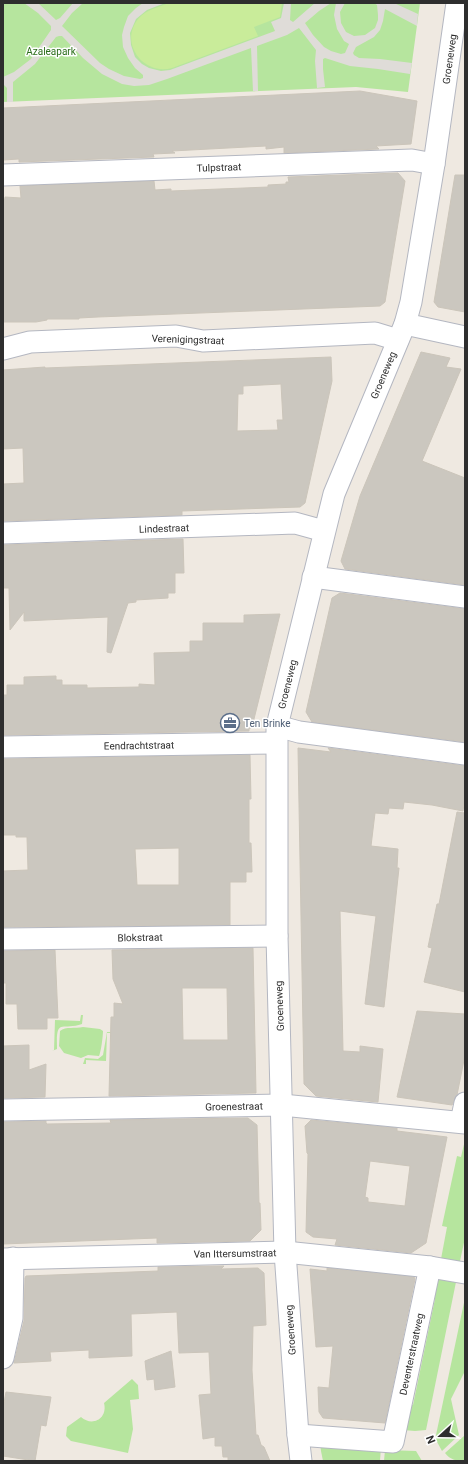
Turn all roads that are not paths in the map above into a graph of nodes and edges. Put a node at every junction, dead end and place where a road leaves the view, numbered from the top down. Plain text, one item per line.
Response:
1 (457, 3) edge
2 (434, 164) junction
3 (3, 175) edge
4 (401, 332) junction
5 (465, 337) edge
6 (3, 349) edge
7 (324, 531) junction
8 (3, 533) edge
9 (313, 577) junction
10 (465, 598) edge
11 (276, 735) junction
12 (3, 747) edge
13 (465, 754) edge
14 (277, 936) junction
15 (3, 939) edge
16 (282, 1105) junction
17 (3, 1110) edge
18 (464, 1116) edge
19 (285, 1252) junction
20 (8, 1258) edge
21 (430, 1267) junction
22 (465, 1273) edge
23 (3, 1358) edge
24 (298, 1435) junction
25 (301, 1461) edge

1 - 2 street, Groeneweg
2 - 3 street, Tulpstraat
2 - 4 street, Groeneweg
4 - 5 street, Verenigingstraat
4 - 6 street, Verenigingstraat
4 - 7 street, Groeneweg
7 - 8 street, Lindestraat
7 - 9 street, Groeneweg
9 - 10 street
9 - 11 street, Groeneweg
11 - 12 street, Eendrachtstraat
11 - 13 street, Eendrachtstraat
11 - 14 street, Groeneweg
14 - 15 street, Blokstraat
14 - 16 street, Groeneweg
16 - 17 street, Groenestraat
16 - 18 street, Groenestraat
16 - 19 street, Groeneweg
19 - 20 street, Van Ittersumstraat
19 - 21 street, Van Ittersumstraat
19 - 24 street, Groeneweg
20 - 23 street
21 - 22 street, Van Ittersumstraat
21 - 24 street, Deventerstraatweg
24 - 25 street, Groeneweg

